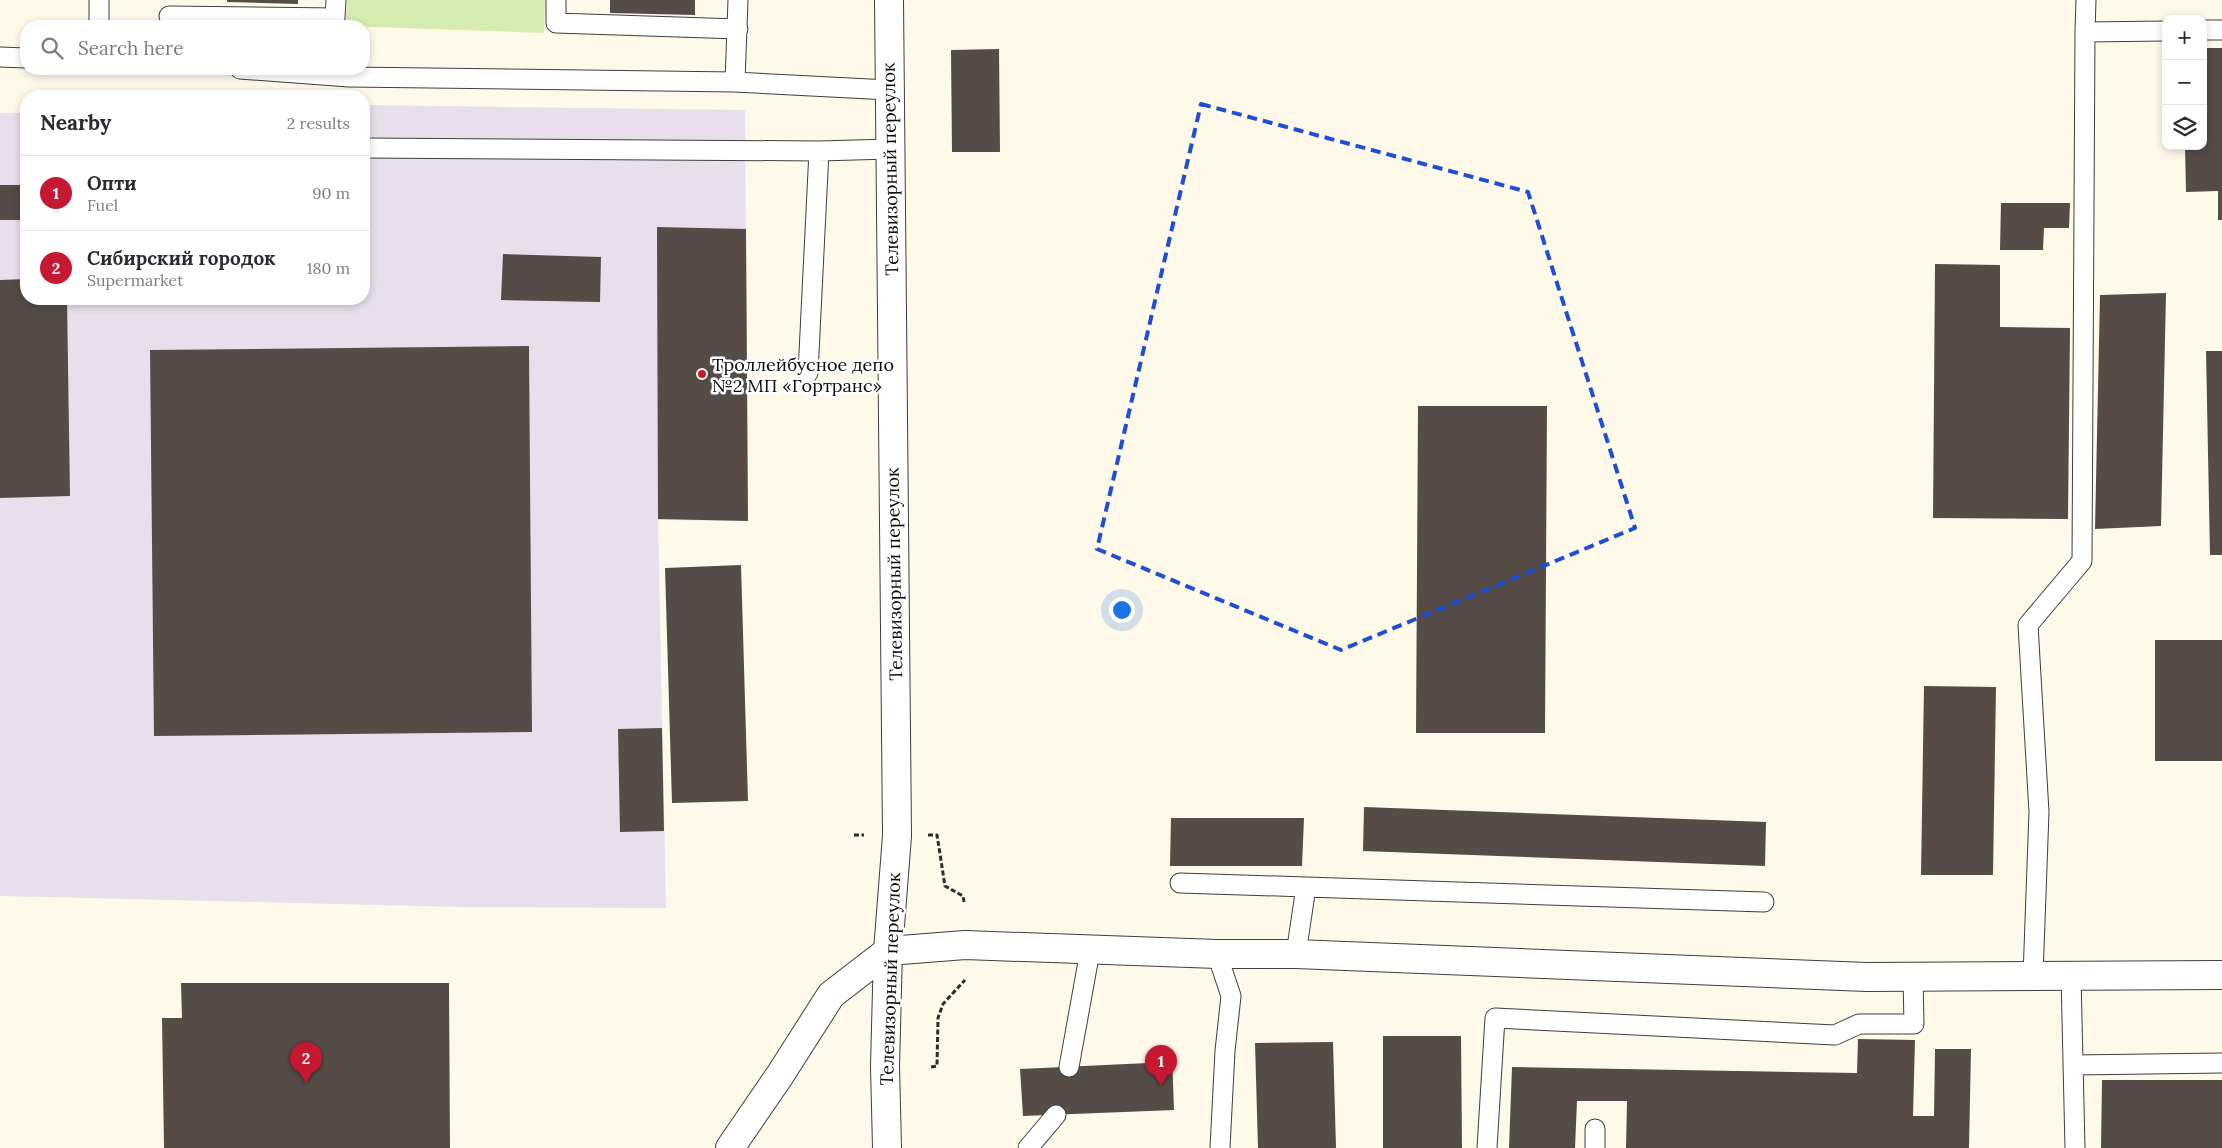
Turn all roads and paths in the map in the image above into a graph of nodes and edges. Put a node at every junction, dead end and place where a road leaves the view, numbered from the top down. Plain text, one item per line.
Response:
1 (99, 0) edge
2 (336, 0) edge
3 (556, 0) edge
4 (738, 0) edge
5 (889, 0) edge
6 (2086, 0) edge
7 (170, 14) edge
8 (99, 20) edge
9 (738, 29) junction
10 (2207, 30) edge
11 (2222, 30) edge
12 (2162, 31) edge
13 (2085, 32) junction
14 (0, 57) edge
15 (20, 58) edge
16 (322, 75) edge
17 (735, 82) junction
18 (889, 90) junction
19 (370, 148) edge
20 (890, 149) junction
21 (819, 151) junction
22 (808, 373) dead end
23 (854, 835) dead end
24 (870, 835) dead end
25 (928, 835) dead end
26 (1180, 883) dead end
27 (1306, 887) junction
28 (964, 902) dead end
29 (1764, 902) dead end
30 (1090, 950) junction
31 (888, 951) junction
32 (1217, 954) junction
33 (1296, 954) junction
34 (2222, 975) edge
35 (2032, 976) junction
36 (2071, 976) junction
37 (1912, 978) junction
38 (965, 980) dead end
39 (2222, 1063) edge
40 (2074, 1065) junction
41 (930, 1067) dead end
42 (1069, 1067) dead end
43 (1056, 1115) dead end
44 (1596, 1129) dead end
45 (730, 1148) edge
46 (886, 1148) edge
47 (1028, 1148) edge
48 (1220, 1148) edge
49 (1487, 1148) edge
50 (1595, 1148) edge
51 (2075, 1148) edge

1 - 8 lane
2 - 7 lane
3 - 9 lane
4 - 9 lane
5 - 18 street, Телевизорный переулок
6 - 13 lane
9 - 17 lane
10 - 11 lane
12 - 13 lane
13 - 35 lane
14 - 15 lane
16 - 17 lane
17 - 18 lane
18 - 20 street, Телевизорный переулок
19 - 21 lane
20 - 21 lane
20 - 31 street, Телевизорный переулок
21 - 22 lane
23 - 24 path
25 - 28 path
26 - 27 lane
27 - 29 lane
27 - 33 lane
30 - 31 street
30 - 32 street
30 - 42 lane
31 - 45 street
31 - 46 street, Телевизорный переулок
32 - 33 street
32 - 48 lane
33 - 37 street
34 - 36 street
35 - 36 street
35 - 37 street
36 - 40 lane
37 - 49 lane
38 - 41 path
39 - 40 lane
40 - 51 lane
43 - 47 lane
44 - 50 lane

